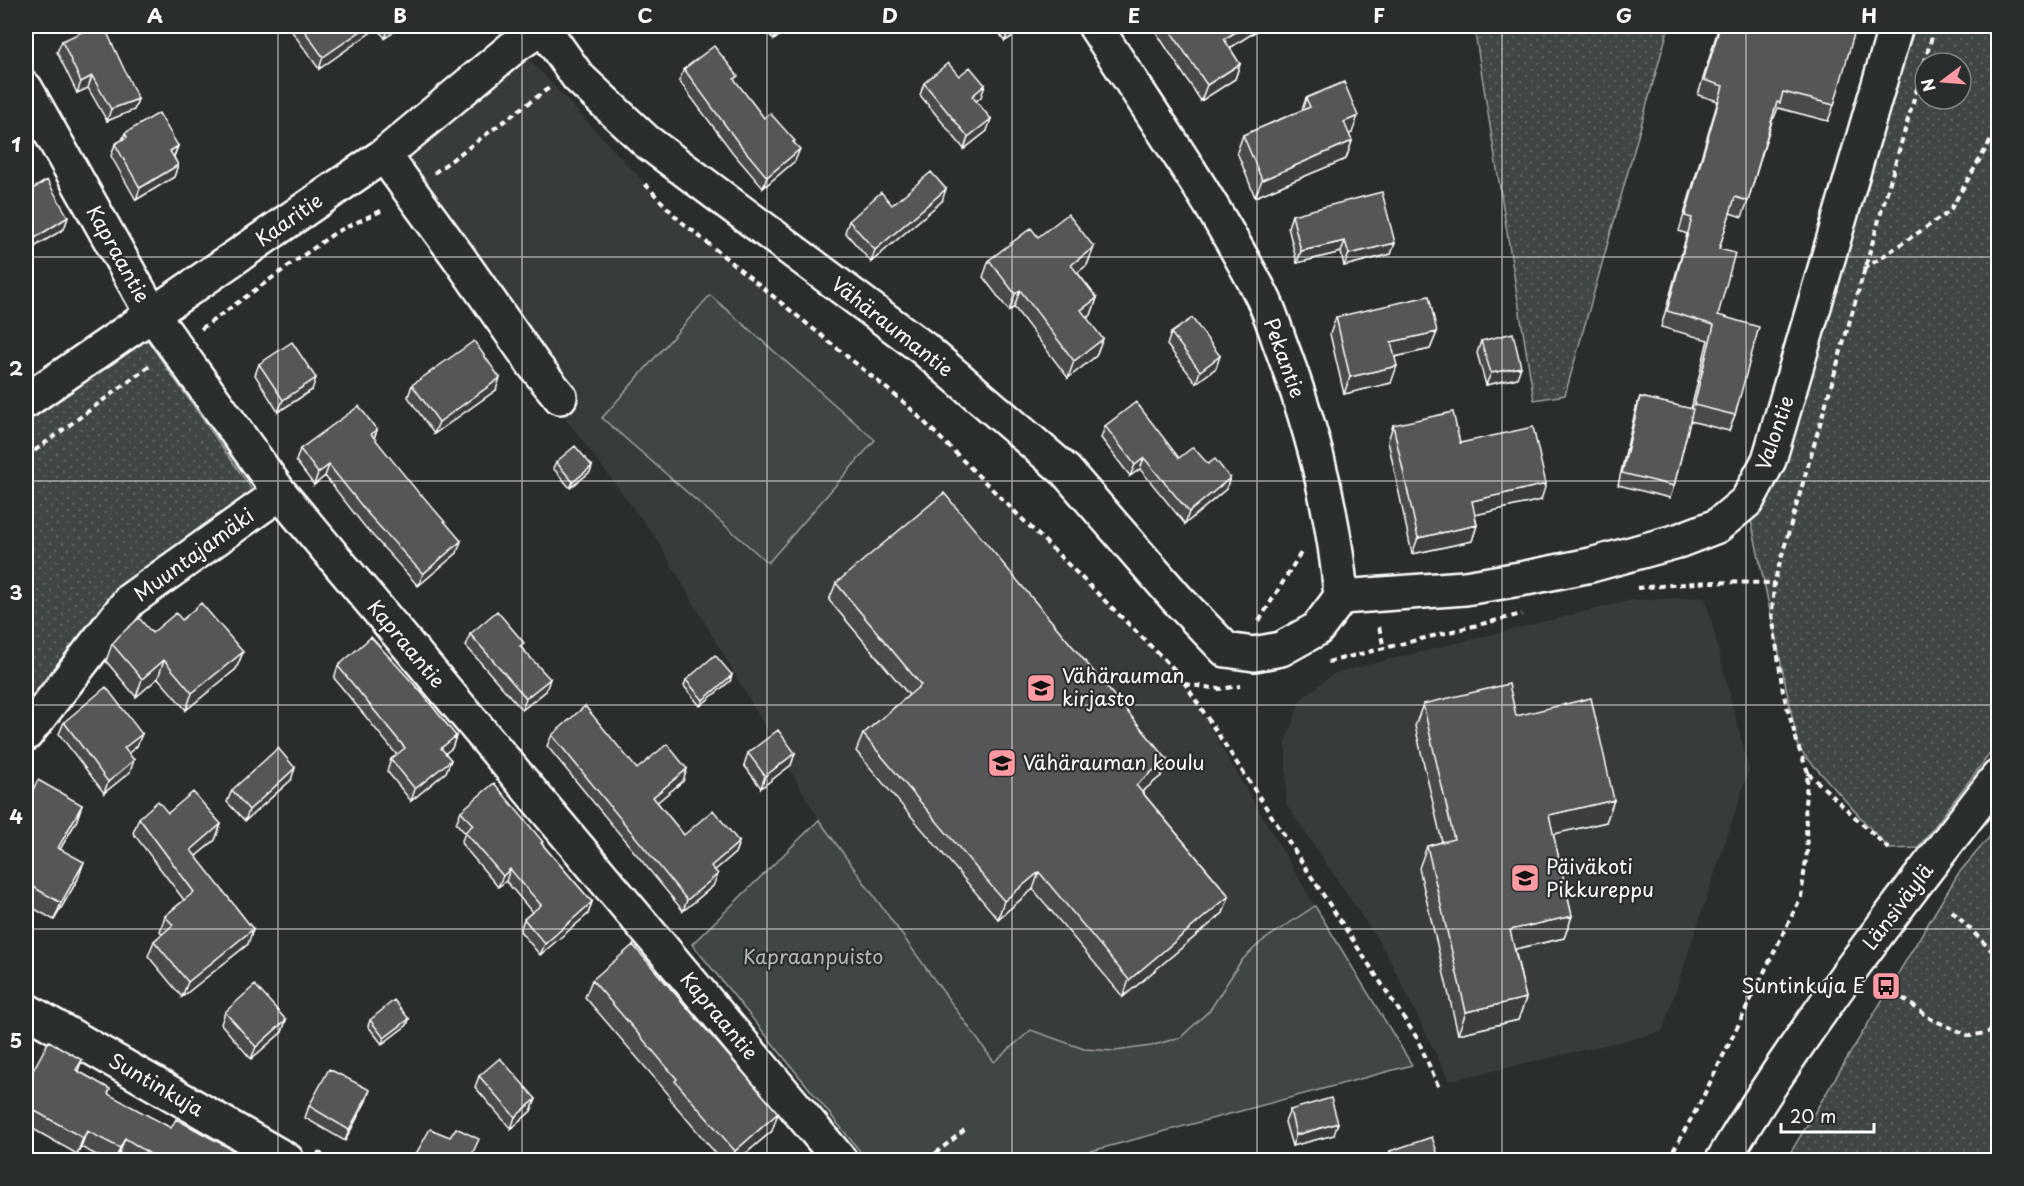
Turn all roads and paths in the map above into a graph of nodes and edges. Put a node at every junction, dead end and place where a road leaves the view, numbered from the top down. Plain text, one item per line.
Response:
1 (542, 26) edge
2 (1095, 26) edge
3 (1896, 26) edge
4 (1935, 26) edge
5 (554, 85) dead end
6 (26, 89) edge
7 (1998, 128) edge
8 (384, 155) junction
9 (639, 177) dead end
10 (410, 190) junction
11 (1864, 269) junction
12 (1816, 301) junction
13 (152, 314) junction
14 (175, 348) junction
15 (560, 397) dead end
16 (26, 401) edge
17 (26, 457) edge
18 (280, 493) junction
19 (1306, 545) dead end
20 (1774, 583) junction
21 (1630, 589) dead end
22 (1341, 597) junction
23 (1529, 612) dead end
24 (1256, 625) dead end
25 (1336, 660) dead end
26 (26, 734) edge
27 (1808, 772) junction
28 (1998, 777) edge
29 (1889, 849) dead end
30 (1952, 911) dead end
31 (1998, 957) edge
32 (1886, 986) dead end
33 (26, 1010) edge
34 (1998, 1030) edge
35 (1440, 1090) dead end
36 (967, 1128) dead end
37 (287, 1161) edge
38 (840, 1161) edge
39 (927, 1161) edge
40 (1668, 1161) edge
41 (1723, 1161) edge

1 - 8 street, Kaaritie
1 - 22 street, Vähäraumantie
2 - 22 street, Pekantie
3 - 12 street, Valontie
4 - 11 path
5 - 10 path
6 - 13 street, Kapraantie
7 - 11 path
8 - 10 street
8 - 13 street, Kaaritie
9 - 35 path
10 - 14 path
10 - 15 street
11 - 12 path
11 - 20 path
12 - 22 street, Valontie
13 - 14 street, Kapraantie
13 - 16 street, Kaaritie
14 - 17 path
14 - 18 street, Kapraantie
18 - 26 street, Muuntajamäki
18 - 38 street, Kapraantie
19 - 24 path
20 - 21 path
20 - 27 path
23 - 25 path
27 - 29 path
27 - 40 path
28 - 41 street, Länsiväylä
30 - 31 path
32 - 34 path
33 - 37 street, Suntinkuja
36 - 39 path

